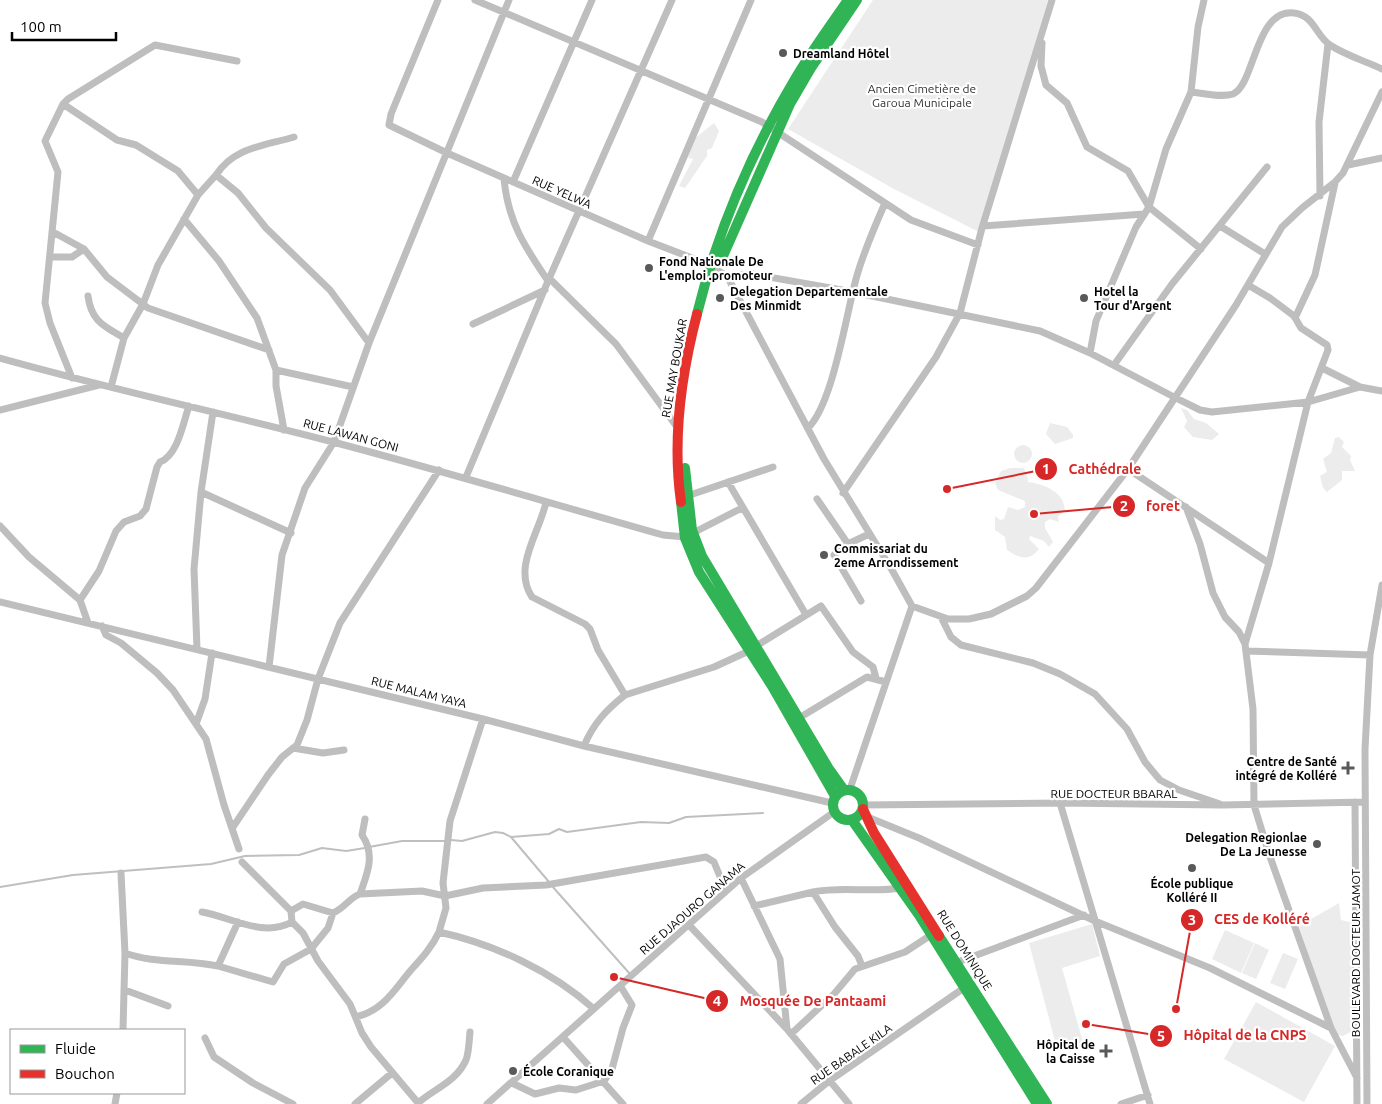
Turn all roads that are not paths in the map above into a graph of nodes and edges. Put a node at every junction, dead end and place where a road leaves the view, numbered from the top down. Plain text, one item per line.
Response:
1 (438, 0) edge
2 (475, 0) edge
3 (509, 0) edge
4 (592, 0) edge
5 (672, 0) edge
6 (751, 0) edge
7 (857, 0) edge
8 (1052, 0) edge
9 (1058, 0) edge
10 (1204, 0) edge
11 (845, 4) edge
12 (1049, 11) junction
13 (504, 12) junction
14 (1043, 32) junction
15 (575, 43) junction
16 (1328, 44) junction
17 (237, 61) dead end
18 (1382, 69) edge
19 (642, 70) junction
20 (1191, 92) junction
21 (1382, 92) edge
22 (707, 98) junction
23 (62, 104) junction
24 (774, 129) junction
25 (294, 137) dead end
26 (447, 153) junction
27 (1382, 158) edge
28 (1348, 165) junction
29 (1267, 167) dead end
30 (216, 175) junction
31 (504, 179) junction
32 (513, 182) junction
33 (1335, 182) junction
34 (198, 195) junction
35 (1320, 196) junction
36 (884, 203) junction
37 (1149, 207) junction
38 (580, 212) junction
39 (1144, 214) junction
40 (184, 220) junction
41 (983, 226) junction
42 (1220, 226) junction
43 (53, 232) junction
44 (648, 241) junction
45 (978, 245) junction
46 (84, 248) junction
47 (1201, 249) junction
48 (1265, 254) junction
49 (50, 256) junction
50 (714, 268) junction
51 (727, 276) junction
52 (549, 280) junction
53 (1248, 285) junction
54 (545, 290) junction
55 (853, 292) junction
56 (88, 296) dead end
57 (143, 304) junction
58 (960, 313) junction
59 (1295, 318) junction
60 (473, 324) dead end
61 (124, 338) junction
62 (369, 343) junction
63 (269, 350) junction
64 (1090, 353) junction
65 (0, 358) edge
66 (1114, 365) junction
67 (1322, 368) junction
68 (276, 370) junction
69 (72, 378) junction
70 (99, 385) junction
71 (353, 387) junction
72 (110, 388) junction
73 (1360, 388) junction
74 (1382, 391) edge
75 (1174, 397) junction
76 (1308, 402) junction
77 (189, 406) junction
78 (0, 410) edge
79 (214, 412) junction
80 (677, 426) junction
81 (808, 428) junction
82 (284, 430) junction
83 (334, 442) junction
84 (773, 467) dead end
85 (439, 470) junction
86 (1128, 470) junction
87 (466, 477) junction
88 (728, 482) junction
89 (201, 492) junction
90 (843, 493) junction
91 (687, 496) junction
92 (817, 499) dead end
93 (546, 502) junction
94 (1186, 507) junction
95 (742, 508) junction
96 (0, 526) edge
97 (291, 533) junction
98 (869, 534) junction
99 (689, 535) junction
100 (848, 544) junction
101 (1269, 562) junction
102 (1382, 585) edge
103 (80, 600) junction
104 (861, 601) dead end
105 (0, 602) edge
106 (912, 606) junction
107 (806, 614) junction
108 (941, 617) junction
109 (88, 623) junction
110 (102, 626) junction
111 (1245, 647) junction
112 (752, 648) junction
113 (197, 649) junction
114 (212, 653) junction
115 (1370, 655) junction
116 (269, 667) junction
117 (876, 678) junction
118 (318, 679) junction
119 (886, 682) junction
120 (625, 695) junction
121 (799, 718) junction
122 (483, 719) junction
123 (196, 724) junction
124 (584, 746) junction
125 (293, 748) junction
126 (344, 750) dead end
127 (847, 789) junction
128 (1355, 802) junction
129 (1365, 802) junction
130 (1060, 803) junction
131 (834, 804) junction
132 (1254, 804) junction
133 (1222, 805) junction
134 (864, 810) junction
135 (365, 819) dead end
136 (852, 820) junction
137 (233, 828) junction
138 (239, 849) dead end
139 (242, 862) dead end
140 (121, 873) dead end
141 (741, 878) junction
142 (901, 888) junction
143 (726, 891) junction
144 (813, 892) junction
145 (360, 894) junction
146 (445, 896) junction
147 (754, 906) junction
148 (291, 911) junction
149 (202, 912) dead end
150 (333, 913) junction
151 (1084, 915) junction
152 (1095, 921) junction
153 (238, 922) junction
154 (292, 922) junction
155 (689, 925) junction
156 (439, 932) junction
157 (931, 935) junction
158 (310, 949) junction
159 (125, 954) junction
160 (958, 962) junction
161 (218, 966) junction
162 (862, 966) junction
163 (964, 982) junction
164 (624, 984) junction
165 (125, 990) junction
166 (168, 1006) dead end
167 (594, 1009) junction
168 (356, 1017) junction
169 (1331, 1028) junction
170 (122, 1029) edge
171 (789, 1031) junction
172 (470, 1032) dead end
173 (564, 1037) junction
174 (205, 1038) dead end
175 (392, 1073) junction
176 (1357, 1078) junction
177 (604, 1081) junction
178 (828, 1081) junction
179 (512, 1083) junction
180 (1148, 1096) junction
181 (1034, 1099) edge
182 (808, 1101) edge
183 (419, 1103) edge
184 (293, 1104) edge
185 (355, 1104) edge
186 (487, 1104) edge
187 (624, 1104) edge
188 (800, 1104) edge
189 (849, 1104) edge
190 (1047, 1104) edge
191 (1121, 1104) edge
192 (1150, 1104) edge
193 (1357, 1104) edge
194 (1367, 1104) edge

1 - 26 street, RUE YELWA
2 - 13 street
3 - 13 street
4 - 15 street
5 - 19 street
6 - 22 street
7 - 11 main road, RUE MAY BOUKAR
8 - 12 street
9 - 12 street
10 - 20 street
11 - 24 main road, RUE MAY BOUKAR
12 - 14 street
13 - 15 street
13 - 26 street
14 - 37 street
14 - 41 street
15 - 19 street
15 - 32 street
16 - 18 street
16 - 20 street
16 - 35 street
17 - 23 street
19 - 22 street
19 - 38 street
20 - 37 street
21 - 28 street
22 - 24 street
22 - 44 street
23 - 34 street
23 - 43 street
24 - 36 street
24 - 50 main road, RUE MAY BOUKAR
25 - 30 street
26 - 31 street, RUE YELWA
26 - 62 street
27 - 28 street
28 - 33 street
29 - 42 street
30 - 34 street
30 - 62 street
31 - 32 street, RUE YELWA
31 - 52 street
32 - 38 street, RUE YELWA
33 - 35 street
33 - 59 street
34 - 40 street
35 - 48 street
36 - 45 street
36 - 55 street
37 - 39 street
37 - 47 street
38 - 44 street, RUE YELWA
38 - 52 street
39 - 41 street
39 - 64 street
40 - 57 street
40 - 63 street
41 - 45 street
42 - 47 street
42 - 48 street
43 - 46 street
43 - 49 street
44 - 50 street, RUE YELWA
45 - 58 street
46 - 49 street
46 - 57 street
47 - 66 street
48 - 53 street
49 - 69 street
50 - 51 street, RUE YELWA
50 - 80 main road, RUE MAY BOUKAR
50 - 91 main road, RUE MAY BOUKAR
51 - 55 street
51 - 81 street
52 - 54 street
52 - 80 street
53 - 59 street
53 - 75 street
54 - 60 street
54 - 87 street
55 - 58 street
55 - 81 street
56 - 61 street
57 - 61 street
57 - 63 street
58 - 64 street
58 - 90 street
59 - 67 street
61 - 72 street
62 - 71 street
63 - 68 street
64 - 66 street
65 - 69 street, RUE LAWAN GONI
66 - 75 street
67 - 73 street
67 - 76 street
68 - 71 street
68 - 82 street
69 - 70 street, RUE LAWAN GONI
70 - 72 street, RUE LAWAN GONI
70 - 78 street
71 - 83 street
72 - 77 street, RUE LAWAN GONI
73 - 74 street
73 - 76 street
75 - 76 street
75 - 86 street
76 - 101 street
77 - 79 street, RUE LAWAN GONI
77 - 103 street
79 - 82 street, RUE LAWAN GONI
79 - 89 street
80 - 99 main road, RUE MAY BOUKAR
81 - 90 street
82 - 83 street, RUE LAWAN GONI
83 - 85 street, RUE LAWAN GONI
83 - 97 street
84 - 88 street
85 - 87 street, RUE LAWAN GONI
85 - 118 street
86 - 94 street
86 - 108 street
87 - 93 street, RUE LAWAN GONI
88 - 91 street
88 - 95 street
89 - 97 street
89 - 113 street
90 - 98 street
91 - 99 main road, RUE MAY BOUKAR
92 - 100 street
93 - 99 street, RUE LAWAN GONI
93 - 120 street
94 - 101 street
94 - 111 street
95 - 99 street
95 - 107 street
96 - 103 street
97 - 116 street
98 - 100 street
98 - 106 street
99 - 112 main road, RUE MAY BOUKAR
100 - 104 street
101 - 111 street
102 - 115 street, BOULEVARD DOCTEUR JAMOT
103 - 109 street
105 - 109 street, RUE MALAM YAYA
106 - 108 street
106 - 119 street
107 - 112 street
107 - 117 street
108 - 133 street
109 - 110 street, RUE MALAM YAYA
110 - 113 street, RUE MALAM YAYA
110 - 123 street
111 - 115 street
111 - 132 street
112 - 120 street
112 - 121 main road, RUE MAY BOUKAR
112 - 131 main road, RUE MAY BOUKAR
113 - 114 street, RUE MALAM YAYA
114 - 116 street, RUE MALAM YAYA
114 - 123 street
115 - 129 street, BOULEVARD DOCTEUR JAMOT
116 - 118 street, RUE MALAM YAYA
117 - 119 street
117 - 121 street
118 - 122 street, RUE MALAM YAYA
118 - 125 street
119 - 127 street
120 - 124 street
121 - 127 main road, RUE MAY BOUKAR
122 - 124 street, RUE MALAM YAYA
122 - 146 street
123 - 137 street
124 - 131 street, RUE MALAM YAYA
125 - 126 street
125 - 137 street
127 - 131 main road
127 - 134 main road
128 - 129 street, RUE DOCTEUR BBARAL
128 - 132 street, RUE DOCTEUR BBARAL
128 - 176 street, BOULEVARD DOCTEUR JAMOT
129 - 194 street, BOULEVARD DOCTEUR JAMOT
130 - 133 street, RUE DOCTEUR BBARAL
130 - 134 street, RUE DOCTEUR BBARAL
130 - 152 street
131 - 136 main road
131 - 141 street, RUE DJAOURO GANAMA
132 - 133 street, RUE DOCTEUR BBARAL
132 - 169 street
134 - 136 main road
134 - 151 street
134 - 160 main road, RUE DOMINIQUE
135 - 145 street
136 - 142 main road, RUE DOMINIQUE
137 - 138 street
139 - 148 street
140 - 159 street
141 - 143 street, RUE DJAOURO GANAMA
141 - 147 street
142 - 144 street
142 - 157 main road, RUE DOMINIQUE
143 - 146 street
143 - 155 street, RUE DJAOURO GANAMA
144 - 147 street
144 - 162 street
145 - 146 street
145 - 150 street
146 - 156 street
147 - 171 street
148 - 150 street
148 - 154 street
149 - 153 street
150 - 158 street
151 - 152 street
151 - 160 street
152 - 169 street
152 - 180 street
153 - 154 street
153 - 161 street
154 - 158 street
155 - 164 street, RUE DJAOURO GANAMA
155 - 171 street
156 - 167 street
156 - 168 street
157 - 162 street
157 - 163 main road, RUE DOMINIQUE
158 - 161 street
158 - 168 street
159 - 161 street
159 - 165 street
160 - 163 main road, RUE DOMINIQUE
162 - 171 street
163 - 178 street, RUE BABALE KILA
163 - 181 main road, RUE DOMINIQUE
164 - 167 street
164 - 177 street
165 - 166 street
165 - 170 street
167 - 173 street
168 - 175 street
169 - 176 street
171 - 178 street
172 - 183 street
173 - 177 street
173 - 179 street
174 - 184 street
175 - 183 street
175 - 185 street
176 - 193 street, BOULEVARD DOCTEUR JAMOT
177 - 179 street
177 - 187 street
178 - 182 street, RUE BABALE KILA
178 - 189 street
179 - 186 street
180 - 191 street
180 - 192 street
181 - 190 main road, RUE DOMINIQUE
182 - 188 street, RUE BABALE KILA

